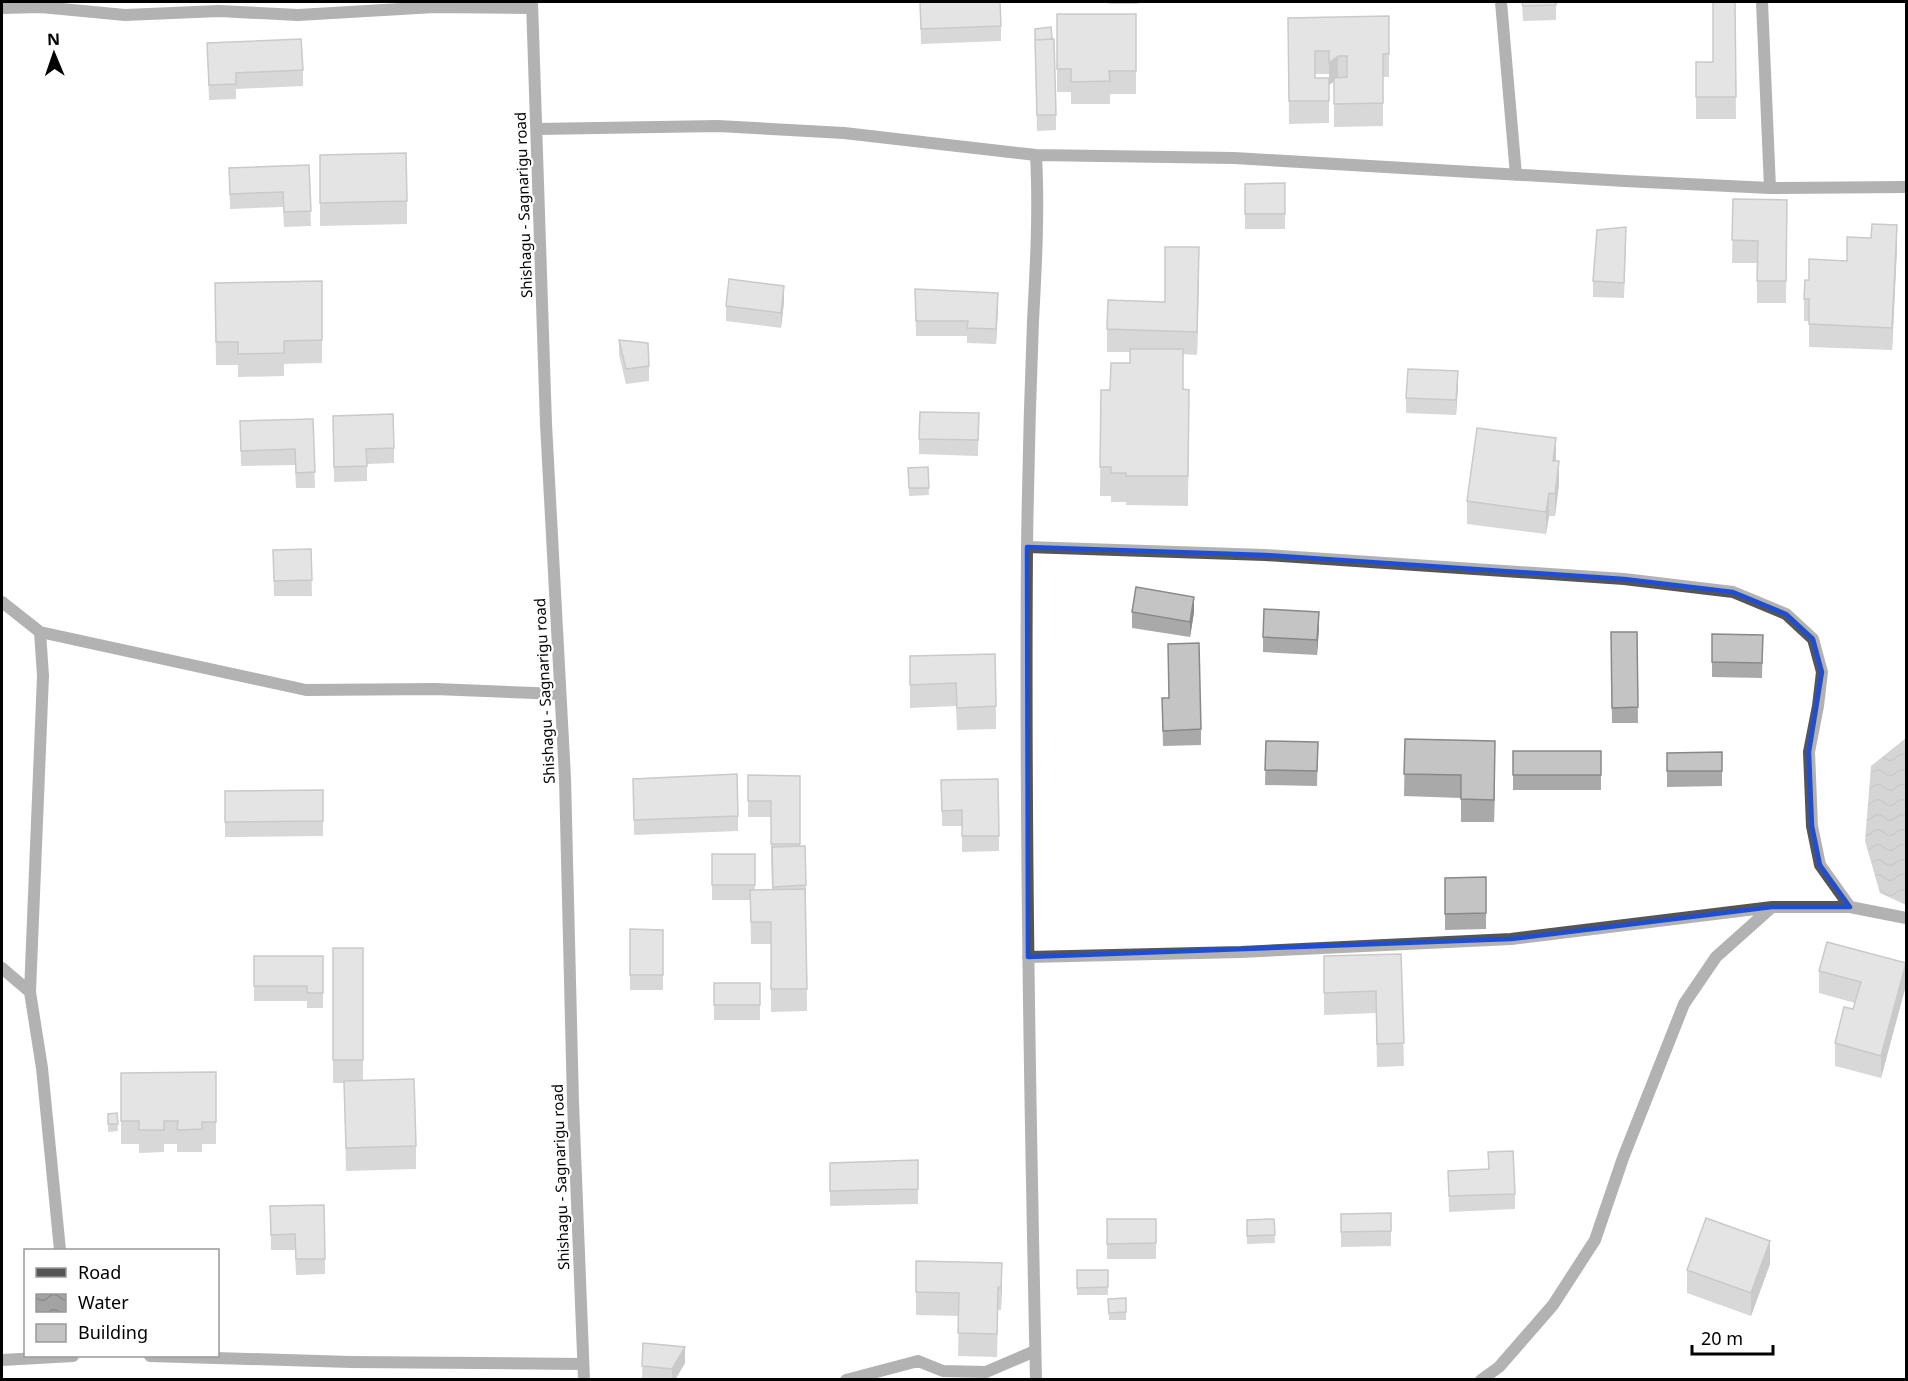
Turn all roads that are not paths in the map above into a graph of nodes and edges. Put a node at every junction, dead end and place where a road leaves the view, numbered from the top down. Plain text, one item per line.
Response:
1 (1501, 2) edge
2 (1762, 2) edge
3 (41, 4) edge
4 (532, 5) edge
5 (2, 8) edge
6 (537, 129) junction
7 (1036, 155) junction
8 (1516, 175) junction
9 (1906, 187) edge
10 (1770, 188) junction
11 (1027, 547) junction
12 (2, 602) edge
13 (40, 632) junction
14 (560, 694) junction
15 (1850, 906) junction
16 (1772, 907) junction
17 (1906, 918) edge
18 (1028, 957) junction
19 (2, 968) edge
20 (30, 993) junction
21 (60, 1249) edge
22 (1035, 1351) junction
23 (55, 1357) edge
24 (184, 1357) edge
25 (2, 1360) edge
26 (583, 1364) junction
27 (584, 1380) edge
28 (846, 1380) edge
29 (1036, 1380) edge
30 (1481, 1380) edge

1 - 8 street
2 - 10 street
3 - 4 street
3 - 5 street
4 - 6 street, Shishagu - Sagnarigu road
6 - 7 street
6 - 14 street, Shishagu - Sagnarigu road
7 - 8 street
7 - 11 street
8 - 10 street
9 - 10 street
11 - 15 street
11 - 18 street
12 - 13 street
13 - 14 street
13 - 20 street
14 - 26 street, Shishagu - Sagnarigu road
15 - 16 street
15 - 17 street
16 - 18 street
16 - 30 street
18 - 22 street
19 - 20 street
20 - 21 street
22 - 28 street
22 - 29 street
23 - 25 street
24 - 26 street
26 - 27 street, Shishagu - Sagnarigu road

